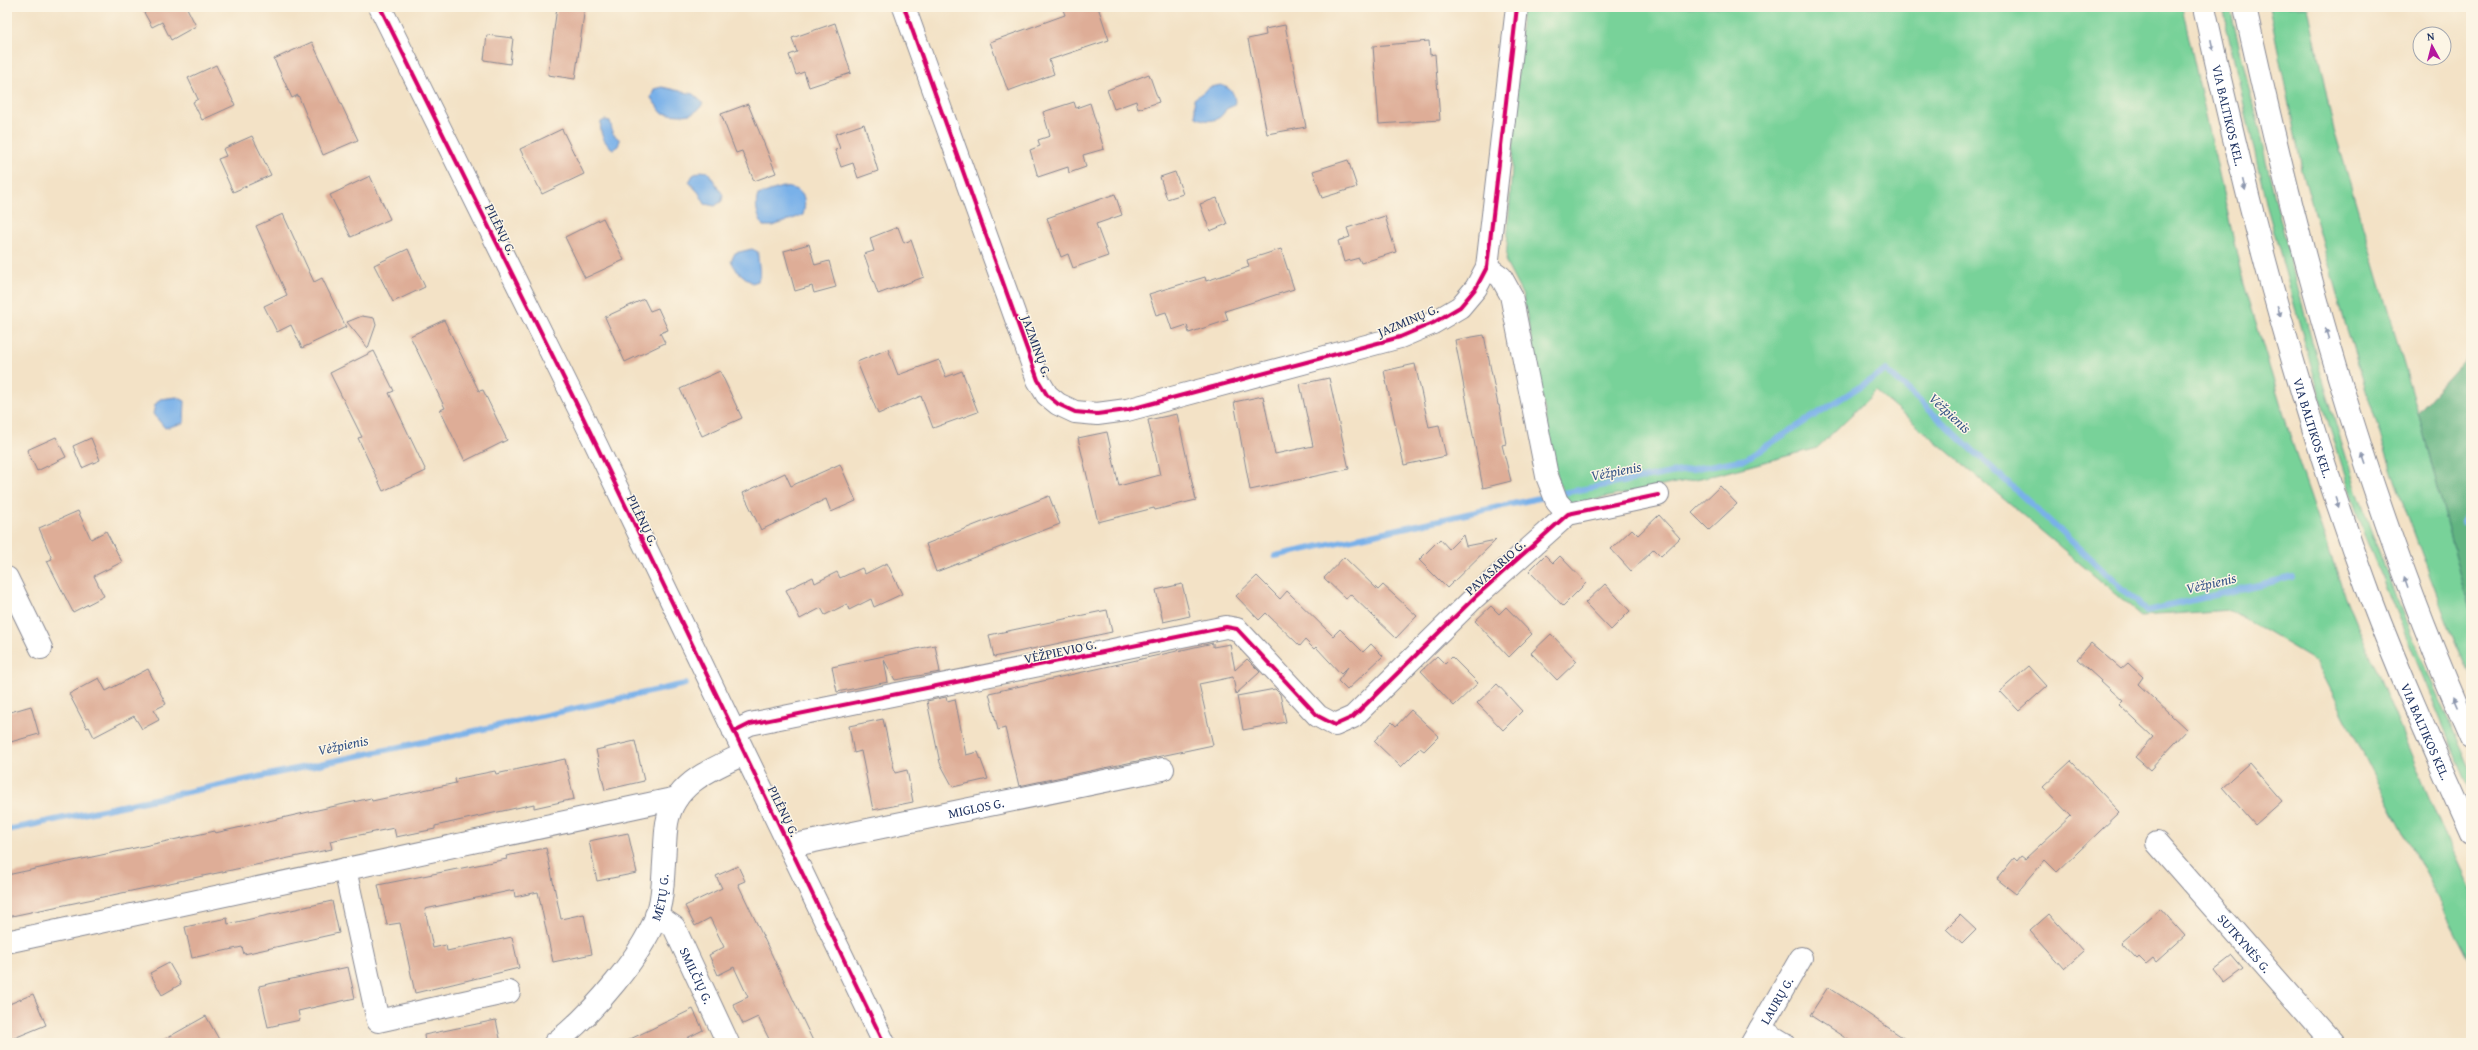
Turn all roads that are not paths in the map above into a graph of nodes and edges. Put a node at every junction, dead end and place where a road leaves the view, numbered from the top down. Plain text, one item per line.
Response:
1 (380, 7) edge
2 (904, 7) edge
3 (1517, 7) edge
4 (2204, 7) edge
5 (2245, 7) edge
6 (1487, 267) junction
7 (1658, 495) dead end
8 (1568, 514) junction
9 (7, 578) edge
10 (41, 648) dead end
11 (1353, 717) joint
12 (734, 732) junction
13 (2471, 738) edge
14 (744, 754) junction
15 (1163, 769) dead end
16 (677, 798) junction
17 (2471, 833) edge
18 (2157, 843) dead end
19 (790, 846) junction
20 (345, 869) junction
21 (656, 915) junction
22 (11, 941) dead end
23 (1801, 958) dead end
24 (509, 992) dead end
25 (1756, 1036) edge
26 (555, 1043) edge
27 (728, 1043) edge
28 (884, 1043) edge
29 (1783, 1043) edge
30 (2332, 1043) edge

1 - 12 main road, PILĖNŲ G.
2 - 6 main road, JAZMINŲ G.
3 - 6 main road, JAZMINŲ G.
4 -> 17 main road, VIA BALTIKOS KEL.
13 -> 5 main road
6 - 8 main road
7 - 8 main road, PAVASARIO G.
8 - 11 main road, PAVASARIO G.
9 - 10 main road
11 - 12 main road, VĖŽPIEVIO G.
12 - 14 main road, PILĖNŲ G.
14 - 16 main road, MĖTŲ G.
14 - 19 main road, PILĖNŲ G.
15 - 19 main road, MIGLOS G.
16 - 20 main road
16 - 21 main road, MĖTŲ G.
18 - 30 main road, SUTKYNĖS G.
19 - 28 main road, PILĖNŲ G.
20 - 22 main road
20 - 24 main road
21 - 26 main road, MĖTŲ G.
21 - 27 main road, SMILČIŲ G.
23 - 25 main road, LAURŲ G.
25 - 29 main road

